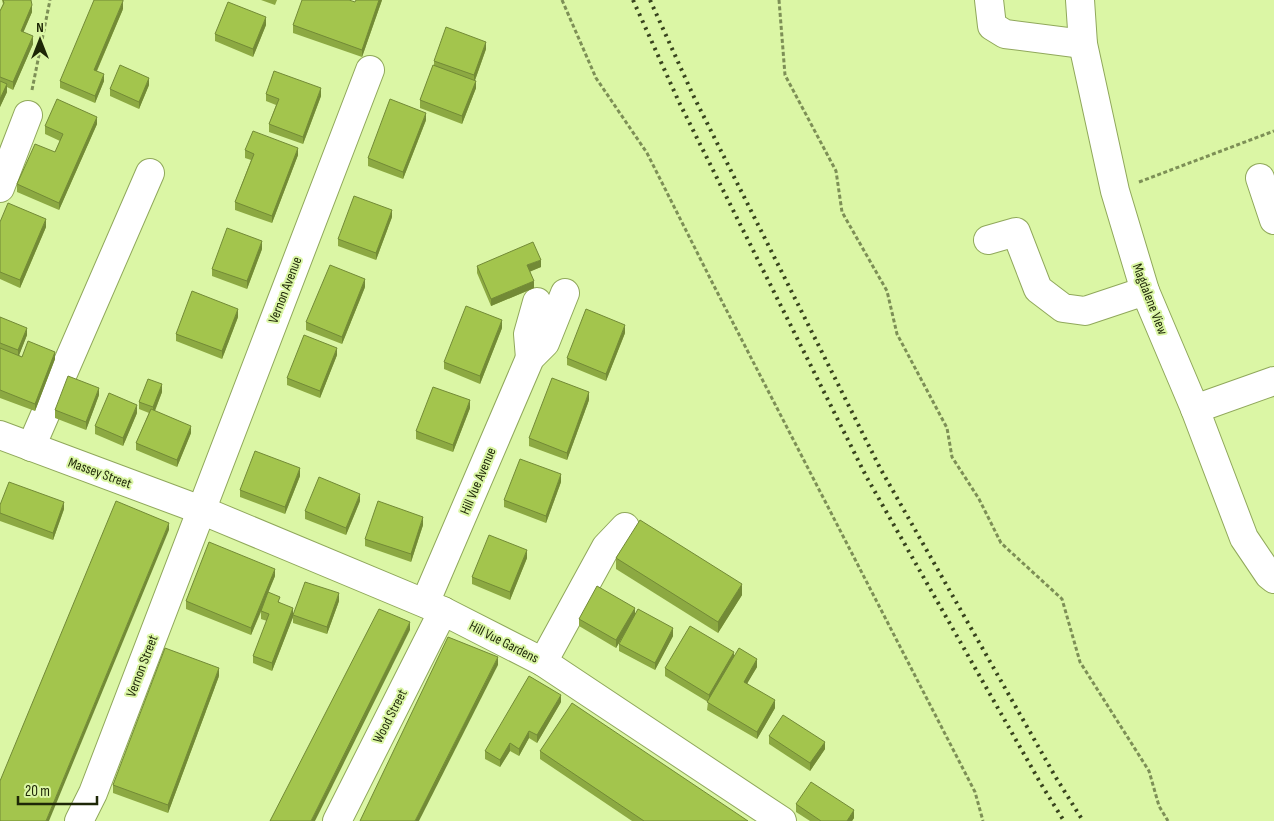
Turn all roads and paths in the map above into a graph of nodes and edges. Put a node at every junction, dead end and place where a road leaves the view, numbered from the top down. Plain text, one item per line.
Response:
1 (50, 0) edge
2 (562, 0) edge
3 (778, 0) edge
4 (989, 0) edge
5 (1080, 0) edge
6 (1083, 44) junction
7 (370, 70) dead end
8 (28, 115) joint
9 (1274, 131) edge
10 (150, 174) dead end
11 (1260, 178) dead end
12 (0, 186) edge
13 (1115, 191) junction
14 (1274, 220) edge
15 (988, 240) dead end
16 (1145, 291) junction
17 (565, 293) dead end
18 (537, 302) dead end
19 (530, 358) junction
20 (1274, 381) edge
21 (1196, 410) junction
22 (0, 435) edge
23 (32, 447) junction
24 (201, 510) junction
25 (625, 527) dead end
26 (1274, 579) edge
27 (434, 607) junction
28 (544, 662) junction
29 (80, 821) edge
30 (336, 821) edge
31 (782, 821) edge
32 (983, 821) edge
33 (1168, 821) edge

1 - 8 path
2 - 32 path
3 - 33 path
4 - 6 street
5 - 6 street, Magdalene View
6 - 13 street, Magdalene View
7 - 24 street, Vernon Avenue
8 - 12 street
9 - 13 path
10 - 23 street
11 - 14 street
13 - 16 street, Magdalene View
15 - 16 street
16 - 21 street, Magdalene View
17 - 19 street
18 - 19 street
19 - 27 street, Hill Vue Avenue
20 - 21 street
21 - 26 street, Magdalene View
22 - 23 street, Massey Street
23 - 24 street, Massey Street
24 - 27 street, Hill Vue Gardens
24 - 29 street, Vernon Street
25 - 28 street
27 - 28 street, Hill Vue Gardens
27 - 30 street, Wood Street
28 - 31 street, Hill Vue Gardens

